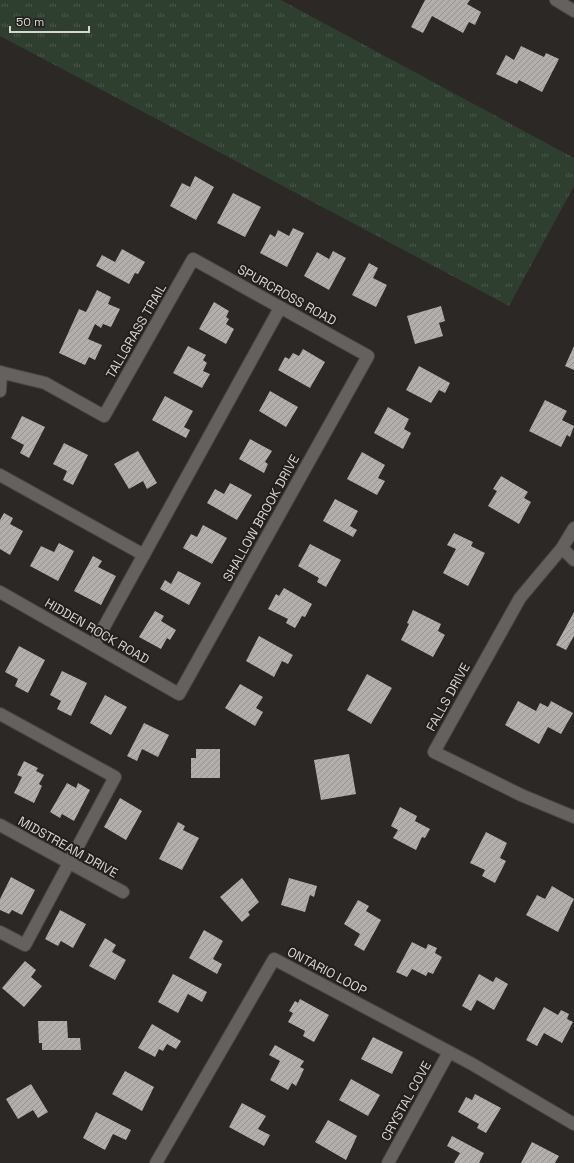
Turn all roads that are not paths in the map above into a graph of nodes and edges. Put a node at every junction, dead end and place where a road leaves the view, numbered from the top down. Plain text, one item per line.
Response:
1 (556, 0) edge
2 (574, 11) edge
3 (193, 259) joint
4 (280, 308) junction
5 (368, 356) joint
6 (1, 372) edge
7 (0, 391) edge
8 (0, 475) edge
9 (574, 528) edge
10 (562, 548) junction
11 (144, 555) junction
12 (574, 560) edge
13 (0, 592) edge
14 (94, 645) junction
15 (179, 694) joint
16 (0, 714) edge
17 (574, 817) edge
18 (0, 825) edge
19 (69, 863) junction
20 (123, 892) dead end
21 (0, 932) edge
22 (449, 1052) junction
23 (574, 1124) edge
24 (156, 1163) edge
25 (388, 1163) edge

1 - 2 street
3 - 4 street, SPURCROSS ROAD
3 - 6 street, TALLGRASS TRAIL
4 - 5 street, SPURCROSS ROAD
4 - 11 street
5 - 15 street, SHALLOW BROOK DRIVE
6 - 7 street
8 - 11 street
9 - 10 street, FALLS DRIVE
10 - 12 street
10 - 17 street, FALLS DRIVE
11 - 14 street
13 - 14 street, HIDDEN ROCK ROAD
14 - 15 street, HIDDEN ROCK ROAD
16 - 19 street
18 - 19 street, MIDSTREAM DRIVE
19 - 20 street, MIDSTREAM DRIVE
19 - 21 street
22 - 23 street, ONTARIO LOOP
22 - 24 street, ONTARIO LOOP
22 - 25 street, CRYSTAL COVE

